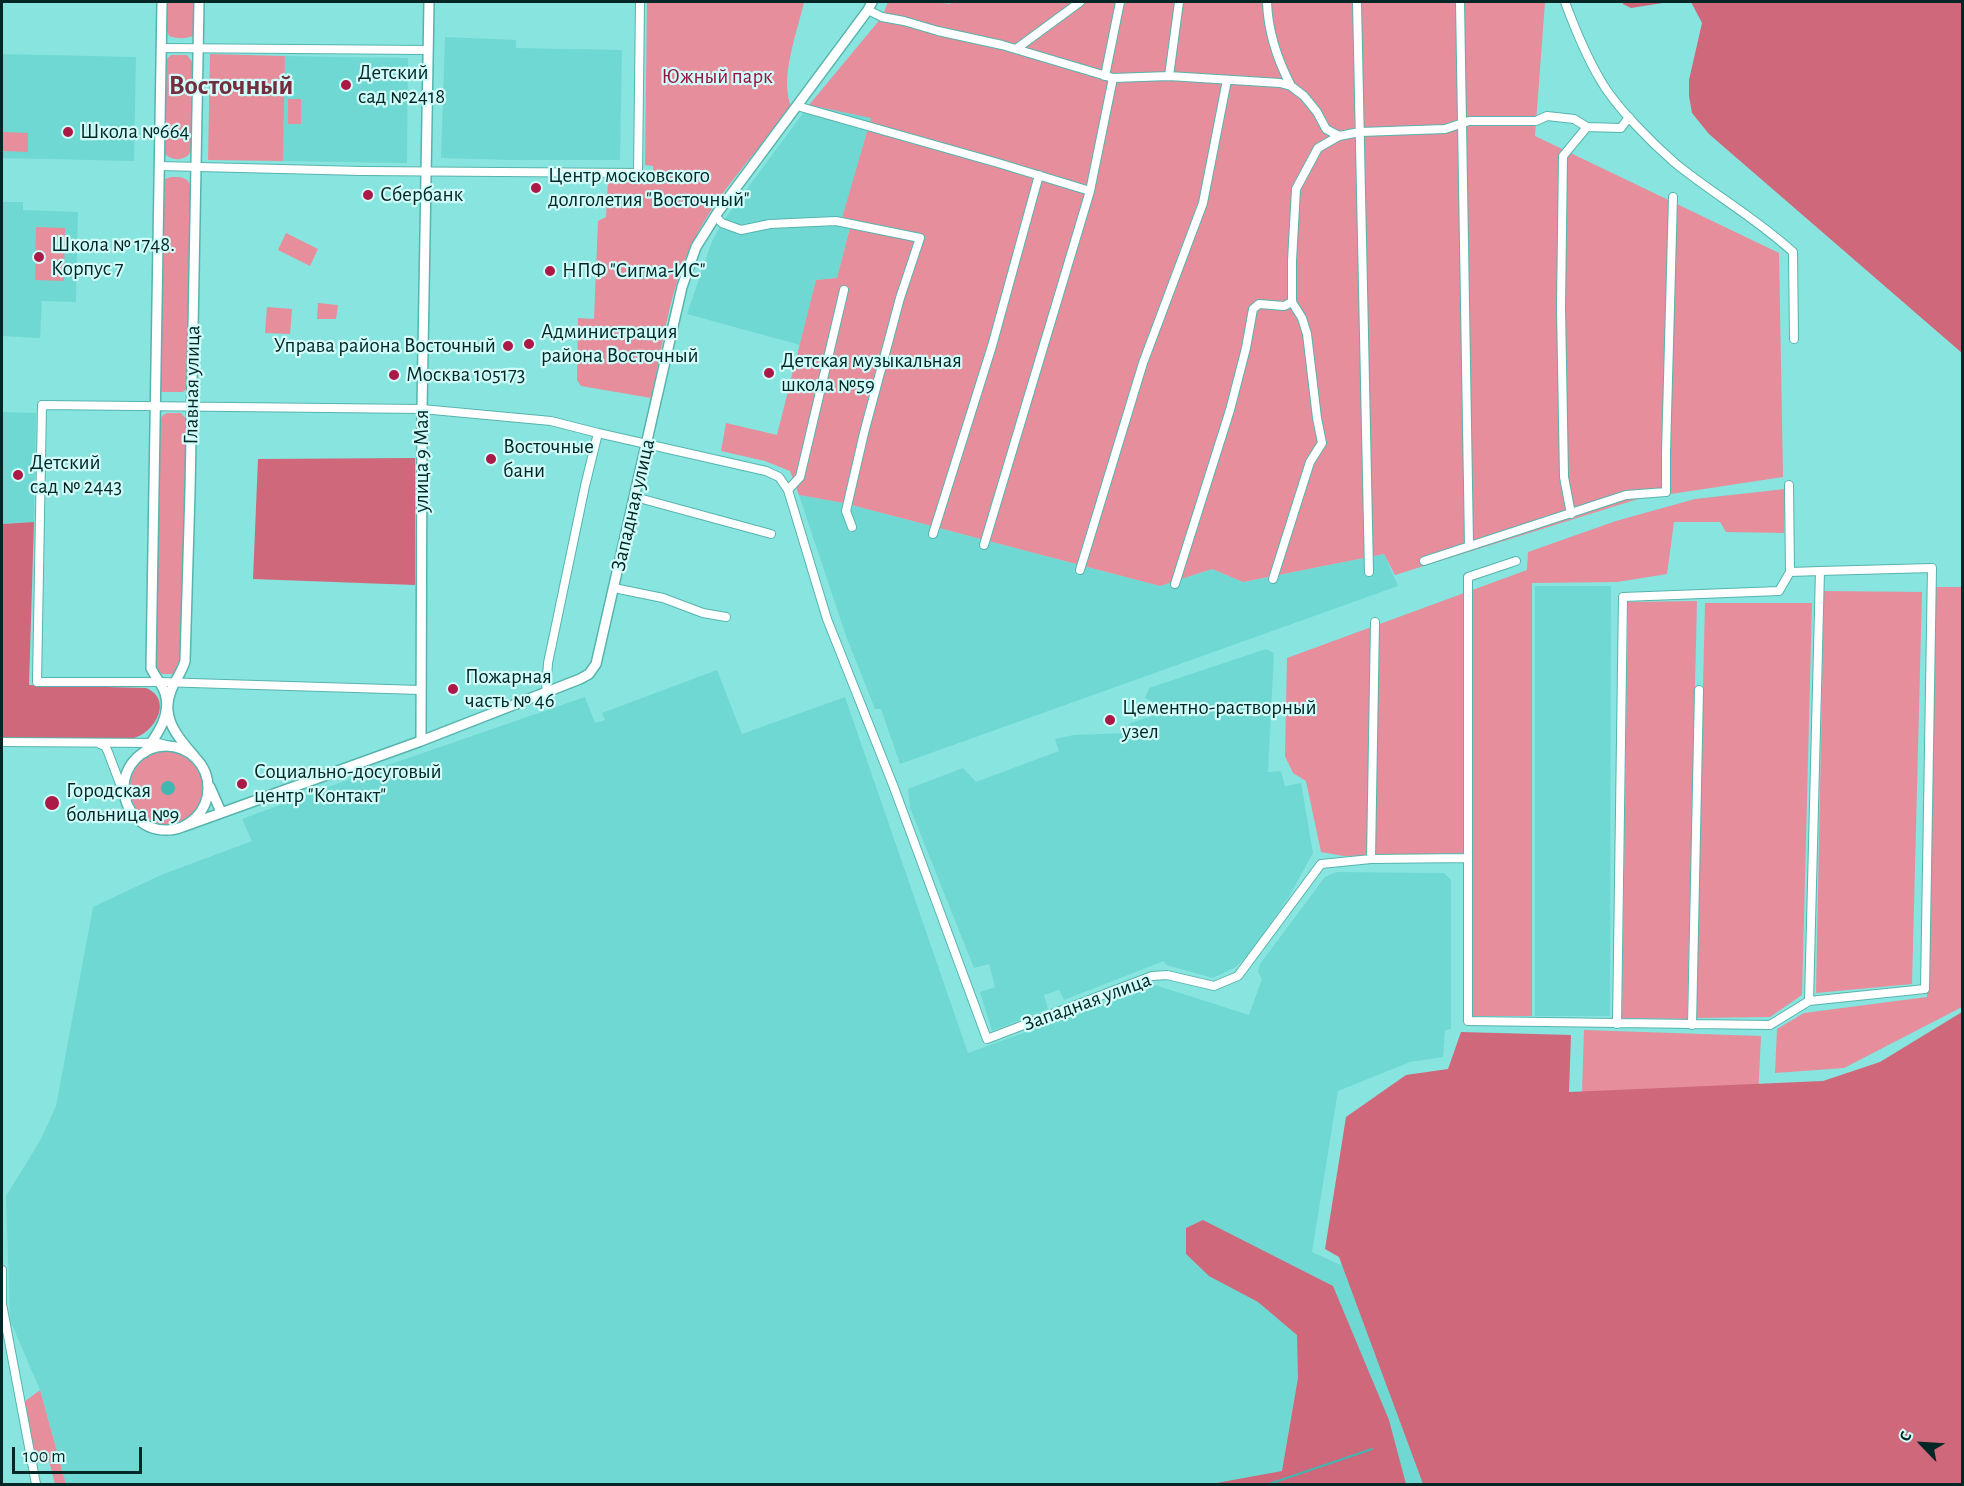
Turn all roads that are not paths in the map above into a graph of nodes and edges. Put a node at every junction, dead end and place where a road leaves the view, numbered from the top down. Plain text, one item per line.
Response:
1 (162, 2) edge
2 (199, 2) edge
3 (429, 2) edge
4 (640, 2) edge
5 (1080, 2) edge
6 (1120, 2) edge
7 (1179, 2) edge
8 (1266, 2) edge
9 (1357, 2) edge
10 (1460, 2) edge
11 (1565, 2) edge
12 (870, 6) edge
13 (161, 48) junction
14 (198, 49) junction
15 (1016, 49) junction
16 (428, 50) junction
17 (1169, 76) junction
18 (1109, 77) junction
19 (1227, 80) junction
20 (1292, 86) junction
21 (796, 106) junction
22 (1629, 117) junction
23 (1462, 124) junction
24 (1587, 127) junction
25 (1360, 132) junction
26 (1339, 136) junction
27 (159, 166) junction
28 (195, 167) junction
29 (426, 172) junction
30 (1040, 175) junction
31 (1090, 191) junction
32 (1673, 197) dead end
33 (715, 216) junction
34 (844, 290) dead end
35 (1292, 302) junction
36 (1794, 339) dead end
37 (156, 405) junction
38 (192, 406) junction
39 (422, 409) junction
40 (598, 433) junction
41 (647, 444) junction
42 (1789, 485) dead end
43 (788, 490) junction
44 (635, 497) junction
45 (1571, 514) junction
46 (852, 527) dead end
47 (771, 534) dead end
48 (933, 534) dead end
49 (984, 545) dead end
50 (1469, 545) junction
51 (1424, 561) dead end
52 (1516, 561) dead end
53 (1080, 570) dead end
54 (1820, 571) junction
55 (1369, 572) dead end
56 (1790, 572) junction
57 (1274, 579) dead end
58 (1175, 584) dead end
59 (614, 588) junction
60 (726, 617) dead end
61 (1375, 622) dead end
62 (159, 682) junction
63 (175, 683) junction
64 (420, 690) junction
65 (1699, 690) dead end
66 (546, 692) junction
67 (421, 741) junction
68 (2, 742) edge
69 (151, 743) junction
70 (100, 744) junction
71 (174, 747) junction
72 (144, 753) junction
73 (195, 757) junction
74 (208, 781) junction
75 (125, 797) junction
76 (221, 812) junction
77 (185, 826) junction
78 (1468, 858) junction
79 (1371, 859) junction
80 (1809, 1001) junction
81 (1617, 1024) junction
82 (1692, 1025) junction
83 (2, 1270) edge
84 (36, 1485) edge

1 - 13 street, Главная улица
2 - 14 street, Главная улица
3 - 16 street, улица 9 Мая
4 - 29 street
5 - 15 street
6 - 18 street
7 - 17 street
8 - 20 street
9 - 25 street
10 - 23 street
11 - 22 street
12 - 15 street
12 - 21 street, Западная улица
13 - 14 street
13 - 27 street, Главная улица
14 - 16 street
14 - 28 street, Главная улица
15 - 18 street
16 - 29 street, улица 9 Мая
17 - 18 street
17 - 19 street
18 - 31 street
19 - 20 street
19 - 53 street
20 - 26 street
21 - 30 street
21 - 33 street, Западная улица
22 - 24 street
22 - 36 street
23 - 24 street
23 - 25 street
23 - 50 street
24 - 45 street
25 - 26 street
25 - 55 street
26 - 35 street
27 - 28 street
27 - 37 street, Главная улица
28 - 29 street
28 - 38 street, Главная улица
29 - 39 street, улица 9 Мая
30 - 31 street
30 - 48 street
31 - 49 street
32 - 45 street
33 - 41 street, Западная улица
33 - 46 street
34 - 43 street
35 - 57 street
35 - 58 street
37 - 38 street
37 - 62 street, Главная улица
37 - 62 street
38 - 39 street
38 - 63 street, Главная улица
39 - 40 street
39 - 64 street, улица 9 Мая
40 - 41 street
40 - 66 street
41 - 43 street
41 - 44 street, Западная улица
42 - 56 street
43 - 79 street, Западная улица
44 - 47 street
44 - 59 street, Западная улица
45 - 50 street
50 - 51 street
52 - 78 street
54 - 56 street
54 - 80 street
54 - 80 street
56 - 81 street
59 - 60 street
59 - 66 street, Западная улица
61 - 79 street
62 - 63 street
62 - 69 street, Главная улица
63 - 64 street
63 - 73 street, Главная улица
64 - 67 street, улица 9 Мая
65 - 82 street
66 - 67 street, Западная улица
67 - 76 street, Западная улица
68 - 70 street
69 - 70 street
69 - 71 street
69 - 72 street, Главная улица
70 - 75 street
71 - 72 street
71 - 73 street
72 - 75 street
73 - 74 street
74 - 76 street
74 - 77 street
75 - 77 street
76 - 77 street, Западная улица
78 - 79 street, Западная улица
78 - 81 street
80 - 82 street
81 - 82 street
83 - 84 street

